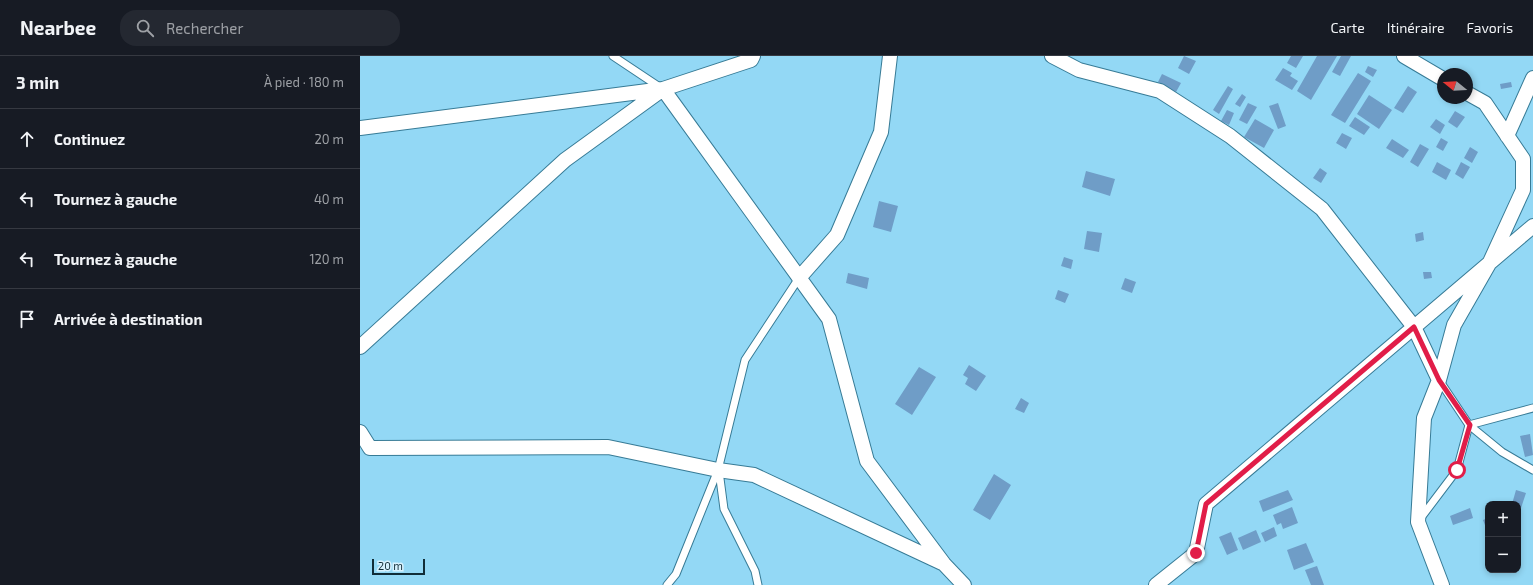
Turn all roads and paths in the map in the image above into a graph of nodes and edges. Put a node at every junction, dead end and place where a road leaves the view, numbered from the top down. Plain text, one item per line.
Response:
1 (613, 56) edge
2 (753, 56) edge
3 (890, 56) edge
4 (1052, 56) edge
5 (1404, 56) edge
6 (1437, 75) edge
7 (1533, 78) edge
8 (663, 89) junction
9 (1473, 96) edge
10 (360, 128) edge
11 (1507, 136) junction
12 (1533, 226) edge
13 (1490, 262) junction
14 (799, 278) junction
15 (1414, 327) junction
16 (360, 347) edge
17 (1439, 380) junction
18 (1533, 408) edge
19 (1470, 425) junction
20 (360, 432) edge
21 (718, 470) junction
22 (1533, 470) edge
23 (1418, 522) junction
24 (944, 564) junction
25 (667, 585) edge
26 (758, 585) edge
27 (964, 585) edge
28 (1156, 585) edge
29 (1442, 585) edge

1 - 8 lane
2 - 8 street
3 - 14 street
4 - 15 street
5 - 6 street
7 - 11 street
8 - 10 street
8 - 14 street
8 - 16 street
9 - 11 street
11 - 13 street
12 - 13 street
13 - 15 street
13 - 17 street
14 - 21 lane
14 - 24 street
15 - 17 street
15 - 28 street
17 - 19 lane
17 - 23 street
18 - 19 lane
19 - 22 lane
19 - 23 lane
20 - 21 street
21 - 24 street
21 - 25 lane
21 - 26 lane
23 - 29 street
24 - 27 street

